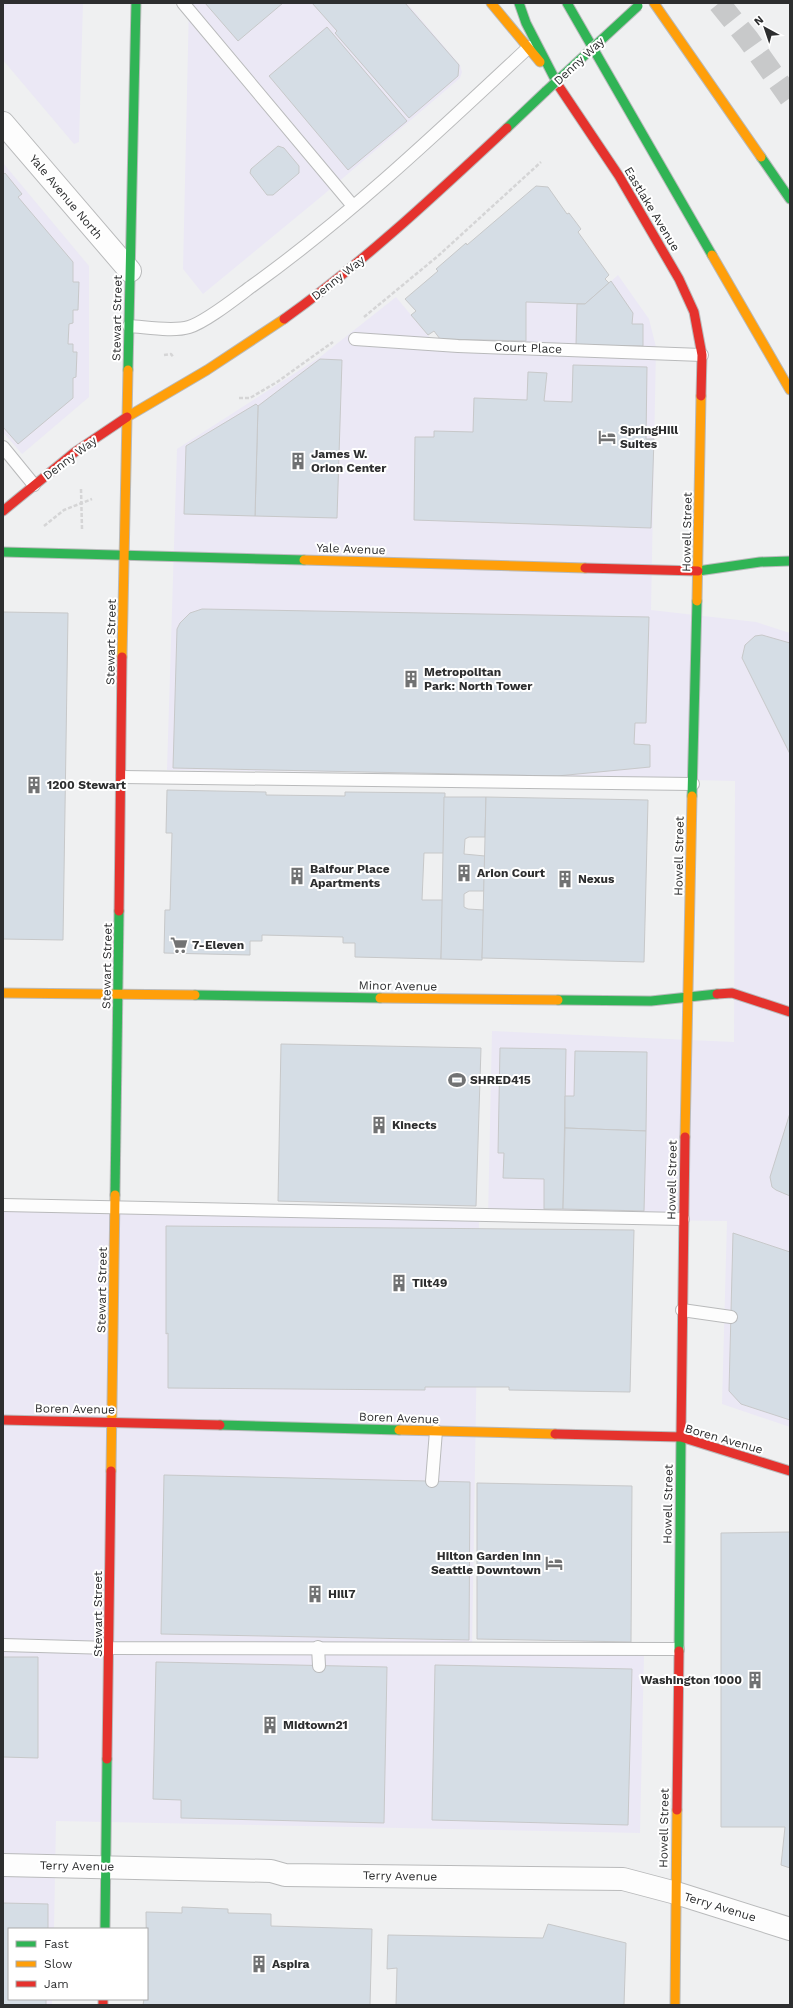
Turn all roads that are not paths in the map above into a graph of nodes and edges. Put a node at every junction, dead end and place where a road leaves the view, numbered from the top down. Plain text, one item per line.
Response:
1 (136, 3) edge
2 (183, 3) edge
3 (491, 3) edge
4 (519, 3) edge
5 (567, 3) edge
6 (642, 3) edge
7 (654, 3) edge
8 (529, 47) junction
9 (558, 85) junction
10 (3, 122) edge
11 (790, 199) edge
12 (353, 206) junction
13 (130, 271) junction
14 (129, 326) junction
15 (355, 339) dead end
16 (702, 355) junction
17 (790, 390) edge
18 (127, 417) junction
19 (3, 447) edge
20 (34, 485) junction
21 (3, 511) edge
22 (3, 552) edge
23 (124, 554) junction
24 (790, 561) edge
25 (698, 571) junction
26 (122, 777) junction
27 (693, 784) junction
28 (3, 993) edge
29 (118, 995) junction
30 (688, 998) junction
31 (790, 1012) edge
32 (3, 1205) edge
33 (115, 1208) junction
34 (683, 1219) junction
35 (682, 1310) junction
36 (731, 1317) dead end
37 (3, 1420) edge
38 (112, 1422) junction
39 (436, 1431) junction
40 (681, 1437) junction
41 (790, 1471) edge
42 (432, 1481) dead end
43 (3, 1645) edge
44 (318, 1647) junction
45 (110, 1648) junction
46 (678, 1649) junction
47 (319, 1666) dead end
48 (3, 1865) edge
49 (107, 1867) junction
50 (676, 1893) junction
51 (106, 1928) edge
52 (790, 1929) edge
53 (675, 2005) edge

1 - 13 main road, Stewart Street
2 - 12 lane
3 - 8 main road
4 - 9 main road
5 - 17 main road
6 - 18 main road, Denny Way, bridge
7 - 11 main road
8 - 9 main road
8 - 12 lane
9 - 16 main road, Eastlake Avenue
10 - 13 street, Yale Avenue North
12 - 14 lane
13 - 14 main road, Stewart Street
14 - 18 main road, Stewart Street
15 - 16 lane, Court Place
16 - 25 main road, Howell Street
18 - 20 main road, Denny Way
18 - 23 main road, Stewart Street
19 - 20 lane
20 - 21 main road, Denny Way
22 - 23 main road, Yale Avenue
23 - 25 main road, Yale Avenue
23 - 26 main road, Stewart Street
24 - 25 main road, Yale Avenue
25 - 27 main road, Howell Street
26 - 27 lane
26 - 29 main road, Stewart Street
27 - 30 main road, Howell Street
28 - 29 main road, Minor Avenue
29 - 30 main road, Minor Avenue
29 - 33 main road, Stewart Street
30 - 31 main road, Minor Avenue
30 - 34 main road, Howell Street
32 - 33 lane
33 - 34 lane
33 - 38 main road, Stewart Street
34 - 35 main road, Howell Street
35 - 36 lane
35 - 40 main road, Howell Street
37 - 38 main road, Boren Avenue
38 - 39 main road, Boren Avenue
38 - 45 main road, Stewart Street
39 - 40 main road, Boren Avenue
39 - 42 lane
40 - 41 main road, Boren Avenue
40 - 46 main road, Howell Street
43 - 45 lane
44 - 45 lane
44 - 46 lane
44 - 47 lane
45 - 49 main road, Stewart Street
46 - 50 main road, Howell Street
48 - 49 street, Terry Avenue
49 - 50 street, Terry Avenue
49 - 51 main road, Stewart Street
50 - 52 street, Terry Avenue
50 - 53 main road, Howell Street

